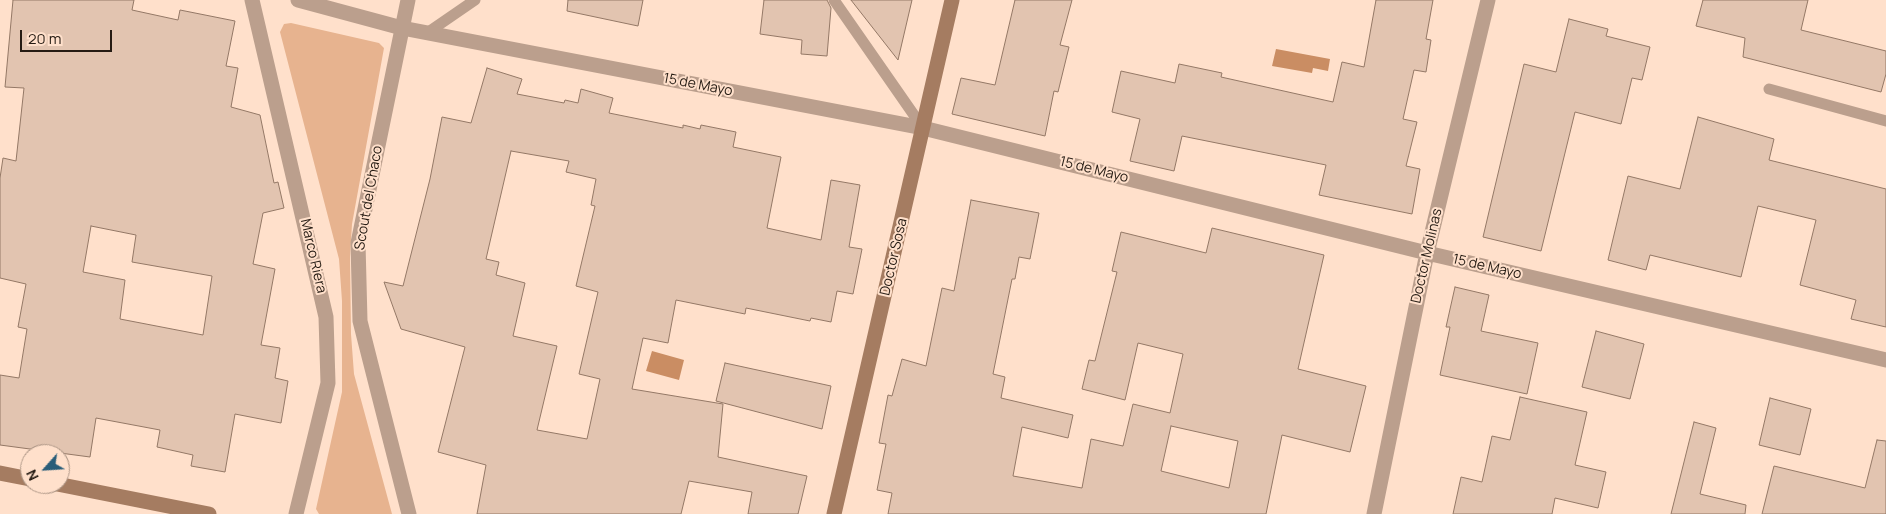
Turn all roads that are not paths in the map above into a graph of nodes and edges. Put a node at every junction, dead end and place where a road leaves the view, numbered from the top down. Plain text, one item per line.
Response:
1 (252, 0) edge
2 (298, 0) edge
3 (408, 0) edge
4 (475, 0) edge
5 (834, 0) edge
6 (952, 0) edge
7 (1488, 0) edge
8 (402, 28) junction
9 (427, 33) junction
10 (1769, 89) dead end
11 (1886, 121) edge
12 (923, 128) junction
13 (1427, 253) junction
14 (1886, 360) edge
15 (0, 473) edge
16 (20, 477) edge
17 (70, 487) edge
18 (209, 514) edge
19 (296, 514) edge
20 (409, 514) edge
21 (834, 514) edge
22 (1374, 514) edge

1 - 19 street, Marco Riera
2 - 8 street, 15 de Mayo
3 - 8 street
4 - 9 lane
5 - 12 lane
6 - 12 street, Doctor Sosa
7 - 13 street, Doctor Molinas
8 - 9 street, 15 de Mayo
8 - 20 street, Scout del Chaco
9 - 12 street, 15 de Mayo
10 - 11 lane
12 - 13 street, 15 de Mayo
12 - 21 street, Doctor Sosa
13 - 14 street, 15 de Mayo
13 - 22 street, Doctor Molinas
15 - 16 street
17 - 18 street

